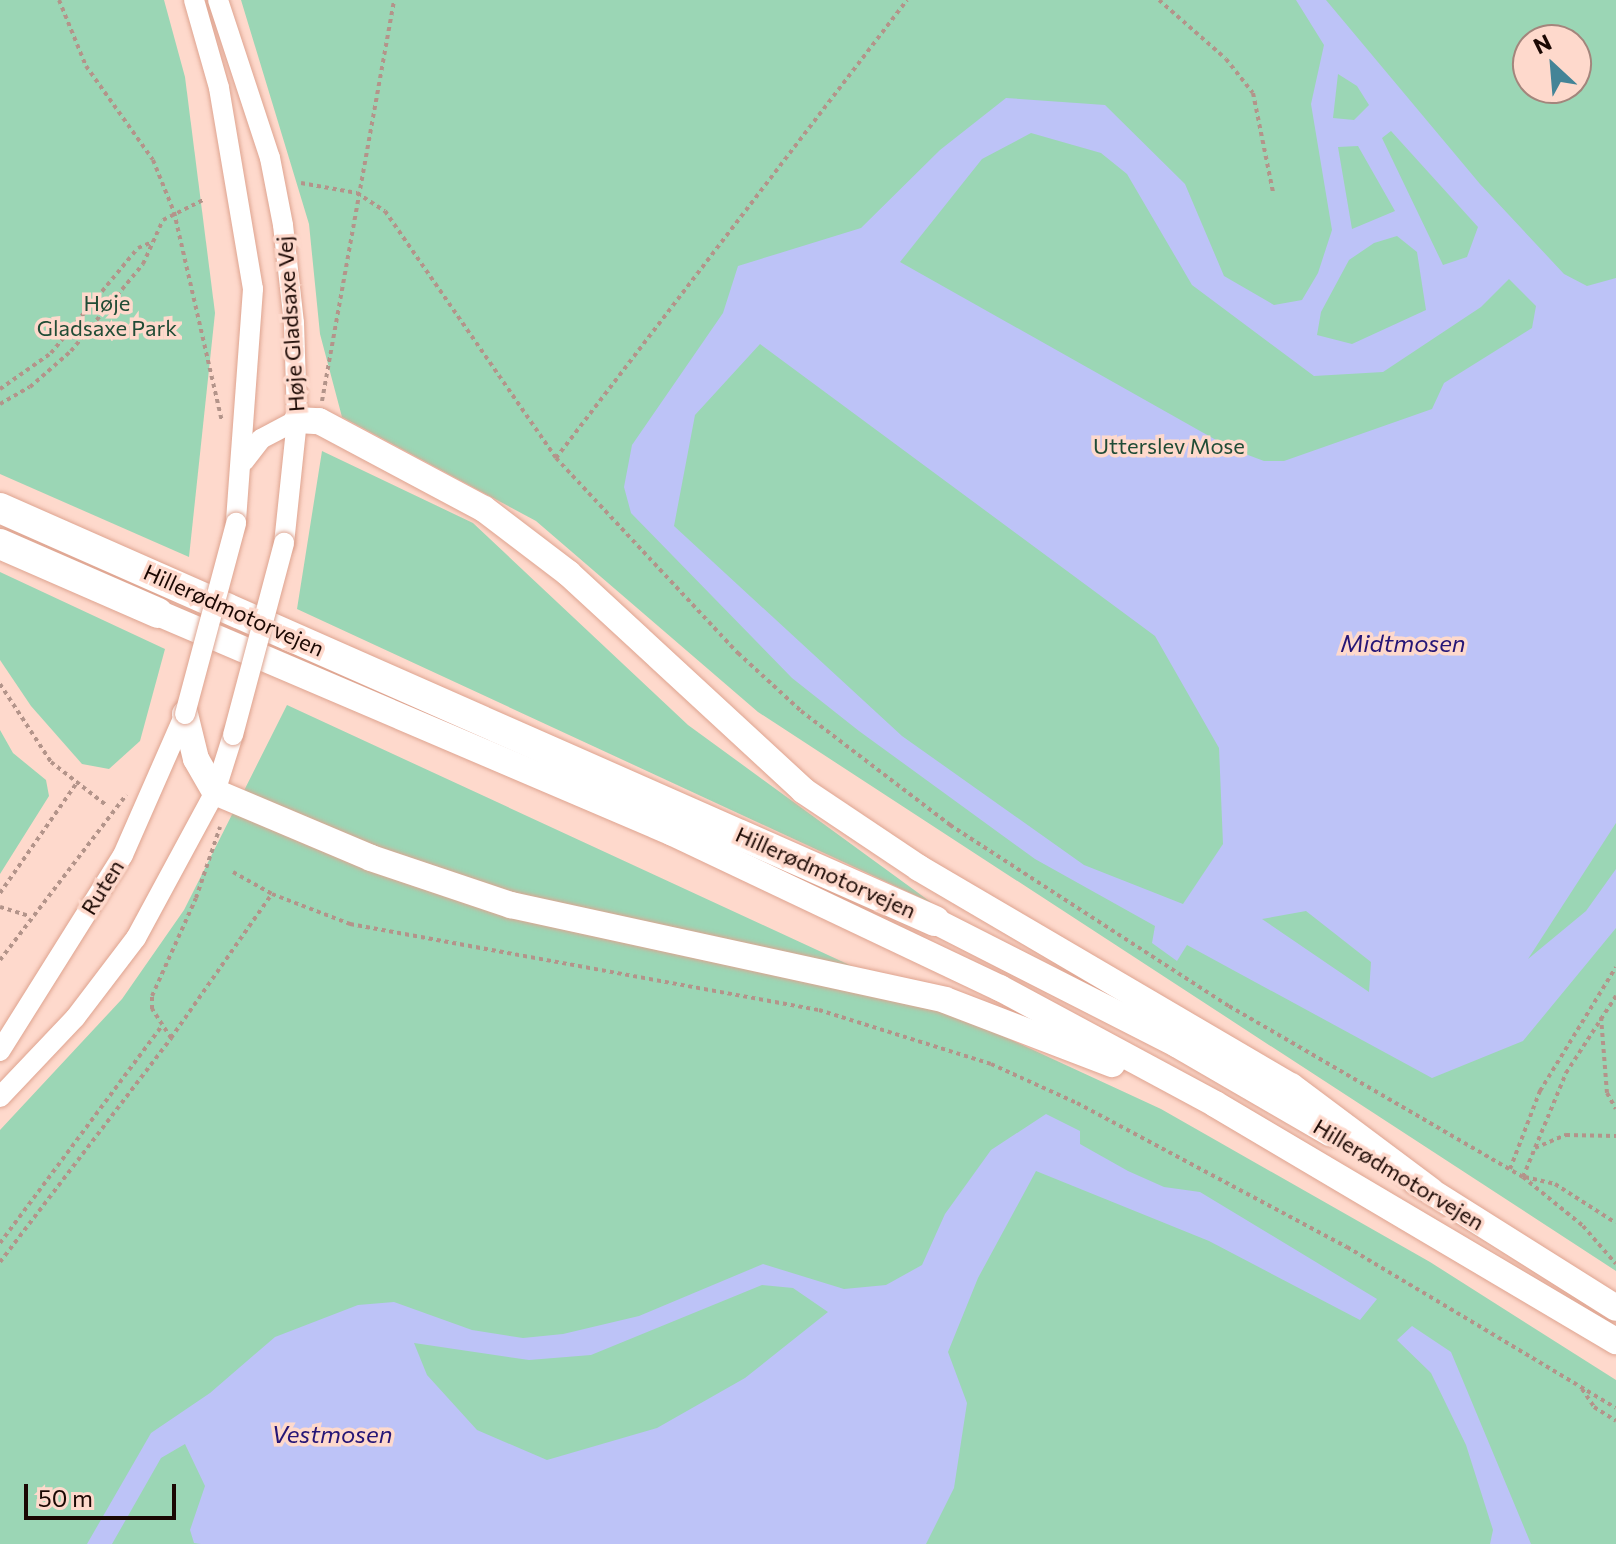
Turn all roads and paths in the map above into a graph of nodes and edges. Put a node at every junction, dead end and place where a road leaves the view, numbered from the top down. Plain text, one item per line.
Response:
1 (59, 0) edge
2 (194, 0) edge
3 (218, 0) edge
4 (394, 0) edge
5 (907, 0) edge
6 (1159, 0) edge
7 (301, 183) dead end
8 (1273, 192) dead end
9 (357, 193) junction
10 (205, 199) dead end
11 (174, 212) junction
12 (153, 242) junction
13 (0, 389) edge
14 (219, 393) dead end
15 (0, 404) edge
16 (308, 421) junction
17 (556, 458) junction
18 (244, 461) junction
19 (0, 508) edge
20 (0, 544) edge
21 (158, 613) joint
22 (0, 684) edge
23 (185, 714) junction
24 (76, 784) junction
25 (133, 784) dead end
26 (220, 795) junction
27 (106, 805) dead end
28 (233, 872) dead end
29 (0, 893) edge
30 (272, 894) junction
31 (0, 907) edge
32 (30, 916) junction
33 (935, 921) joint
34 (0, 960) edge
35 (1616, 967) edge
36 (1616, 996) edge
37 (1601, 1015) junction
38 (162, 1026) junction
39 (171, 1038) junction
40 (0, 1051) edge
41 (0, 1097) edge
42 (1215, 1104) junction
43 (1616, 1109) edge
44 (1616, 1136) edge
45 (1535, 1148) junction
46 (1509, 1170) junction
47 (1523, 1177) junction
48 (1430, 1190) junction
49 (1616, 1223) edge
50 (0, 1243) edge
51 (0, 1262) edge
52 (1616, 1264) edge
53 (1616, 1308) edge
54 (1616, 1341) edge
55 (1581, 1387) junction
56 (1616, 1408) edge
57 (1616, 1421) edge

1 - 11 path
2 - 18 street, Høje Gladsaxe Vej
3 - 16 street, Høje Gladsaxe Vej
4 - 9 path
5 - 17 path
6 - 8 path
7 - 9 path
9 - 16 path
9 - 17 path
10 - 11 path
11 - 12 path
11 - 14 path
12 - 13 path
12 - 15 path
16 - 18 street
16 - 26 street, Høje Gladsaxe Vej, bridge
16 - 48 main road
17 - 46 path
18 - 23 street, Høje Gladsaxe Vej, bridge
19 - 33 highway, Hillerødmotorvejen
20 - 21 highway, Hillerødmotorvejen
21 - 42 main road, Hillerødmotorvejen
22 - 24 path
23 - 26 main road
23 - 40 street, Ruten
24 - 27 path
24 - 29 path
25 - 32 path
26 - 38 path
26 - 41 street
26 - 42 main road
28 - 30 path
30 - 39 path
30 - 55 path
31 - 32 path
32 - 34 path
33 - 48 main road, Hillerødmotorvejen
35 - 46 path
36 - 37 path
37 - 43 path
37 - 45 path
38 - 39 path
38 - 50 path
39 - 51 path
42 - 54 main road, Hillerødmotorvejen
44 - 45 path
45 - 47 path
46 - 47 path
47 - 49 path
47 - 52 path
48 - 53 main road, Hillerødmotorvejen
55 - 56 path
55 - 57 path

